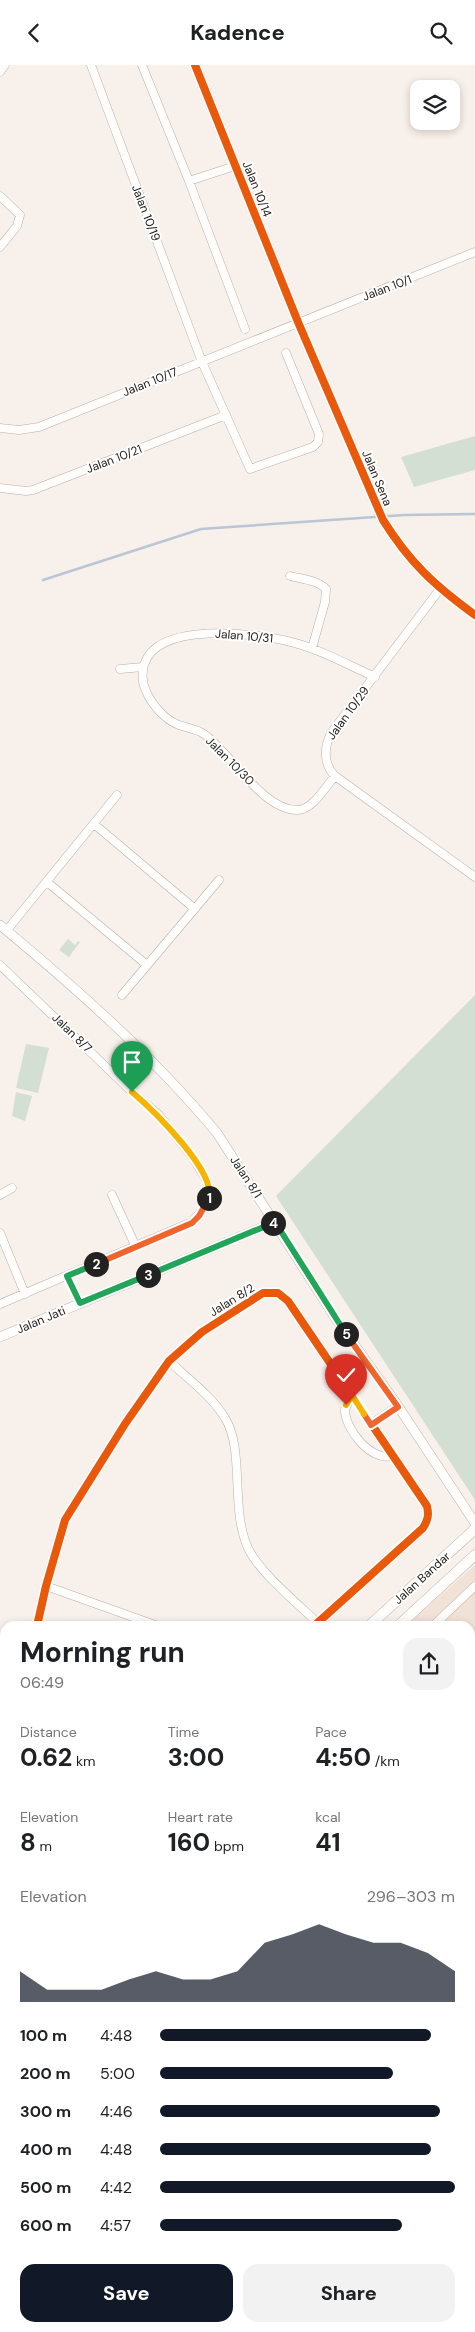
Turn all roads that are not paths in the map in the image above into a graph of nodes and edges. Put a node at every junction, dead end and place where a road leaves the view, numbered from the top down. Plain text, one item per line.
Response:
1 (4, 65) edge
2 (91, 65) edge
3 (142, 65) edge
4 (195, 65) edge
5 (0, 72) edge
6 (235, 166) junction
7 (190, 181) junction
8 (0, 196) edge
9 (0, 247) edge
10 (475, 252) edge
11 (298, 322) junction
12 (245, 329) dead end
13 (286, 353) dead end
14 (202, 362) junction
15 (226, 415) junction
16 (0, 429) edge
17 (0, 488) edge
18 (290, 577) dead end
19 (440, 589) junction
20 (475, 615) edge
21 (312, 648) junction
22 (143, 667) junction
23 (120, 669) dead end
24 (375, 677) junction
25 (335, 776) junction
26 (117, 795) dead end
27 (94, 824) junction
28 (475, 877) edge
29 (218, 880) dead end
30 (47, 882) junction
31 (195, 909) junction
32 (3, 927) edge
33 (0, 965) edge
34 (147, 965) junction
35 (122, 995) dead end
36 (12, 1188) dead end
37 (0, 1195) edge
38 (112, 1195) dead end
39 (275, 1222) junction
40 (0, 1233) edge
41 (136, 1247) junction
42 (67, 1276) junction
43 (25, 1294) junction
44 (80, 1303) junction
45 (0, 1304) edge
46 (0, 1337) edge
47 (170, 1361) junction
48 (352, 1395) junction
49 (398, 1407) junction
50 (371, 1425) junction
51 (392, 1456) junction
52 (475, 1523) edge
53 (475, 1529) edge
54 (475, 1555) edge
55 (46, 1586) junction
56 (475, 1586) edge
57 (37, 1621) edge
58 (144, 1621) edge
59 (312, 1621) edge
60 (320, 1621) edge
61 (374, 1621) edge
62 (403, 1621) edge
63 (437, 1621) edge

1 - 5 street
2 - 14 street, Jalan 10/19
3 - 7 street
4 - 6 street, Jalan 10/14
6 - 7 street
6 - 11 street, Jalan 10/14
7 - 12 street
8 - 9 street
10 - 11 street, Jalan 10/1
11 - 14 street, Jalan 10/17
11 - 19 street, Jalan Sena
13 - 15 street, Jalan 10/19
14 - 15 street, Jalan 10/19
14 - 16 street, Jalan 10/17
15 - 17 street, Jalan 10/21
18 - 21 street
19 - 20 street, Jalan Sena
19 - 24 street, Jalan 10/29
21 - 22 street, Jalan 10/31
21 - 24 street, Jalan 10/31
22 - 23 street
22 - 25 street, Jalan 10/30
24 - 25 street, Jalan 10/29
25 - 28 street
26 - 27 street
27 - 30 street
27 - 31 street
29 - 31 street
30 - 32 street
30 - 34 street
31 - 34 street
32 - 39 street, Jalan 8/1
33 - 41 street, Jalan 8/7
34 - 35 street
36 - 37 street
38 - 41 street
39 - 44 street, Jalan Jati
39 - 49 street, Jalan 8/1
40 - 43 street
41 - 42 street, Jalan 8/7
42 - 43 street, Jalan 8/7
42 - 44 street
43 - 45 street, Jalan 8/7
44 - 46 street, Jalan Jati
47 - 48 street, Jalan 8/2
47 - 55 street, Jalan 8/2
47 - 59 street
48 - 50 street, Jalan 8/2
48 - 51 street
49 - 50 street
49 - 52 street, Jalan 8/1
50 - 51 street, Jalan 8/2
51 - 60 street, Jalan 8/2
53 - 61 main road, Jalan Bandar
54 - 62 main road, Jalan Bandar
55 - 57 street, Jalan 8/2
55 - 58 street
56 - 63 street

